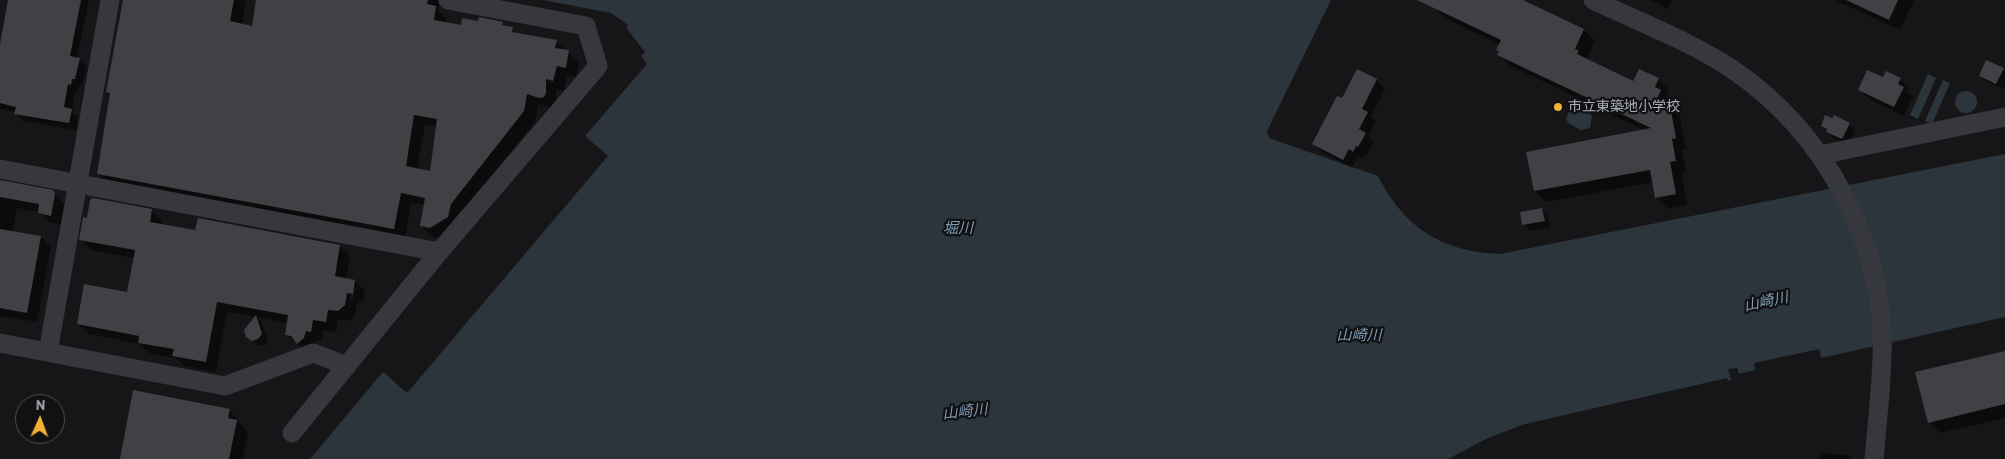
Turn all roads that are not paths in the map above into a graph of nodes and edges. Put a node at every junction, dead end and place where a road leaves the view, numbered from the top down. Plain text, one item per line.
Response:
1 (110, 0) edge
2 (448, 0) edge
3 (1593, 0) edge
4 (2005, 117) edge
5 (1820, 155) junction
6 (0, 169) edge
7 (77, 183) junction
8 (439, 252) junction
9 (0, 343) edge
10 (48, 352) junction
11 (347, 366) junction
12 (292, 434) dead end
13 (1874, 459) edge

1 - 7 street
2 - 8 street
3 - 5 street
4 - 5 street
5 - 13 street
6 - 7 street
7 - 8 street
7 - 10 street
8 - 11 street
9 - 10 street
10 - 11 street
11 - 12 street

